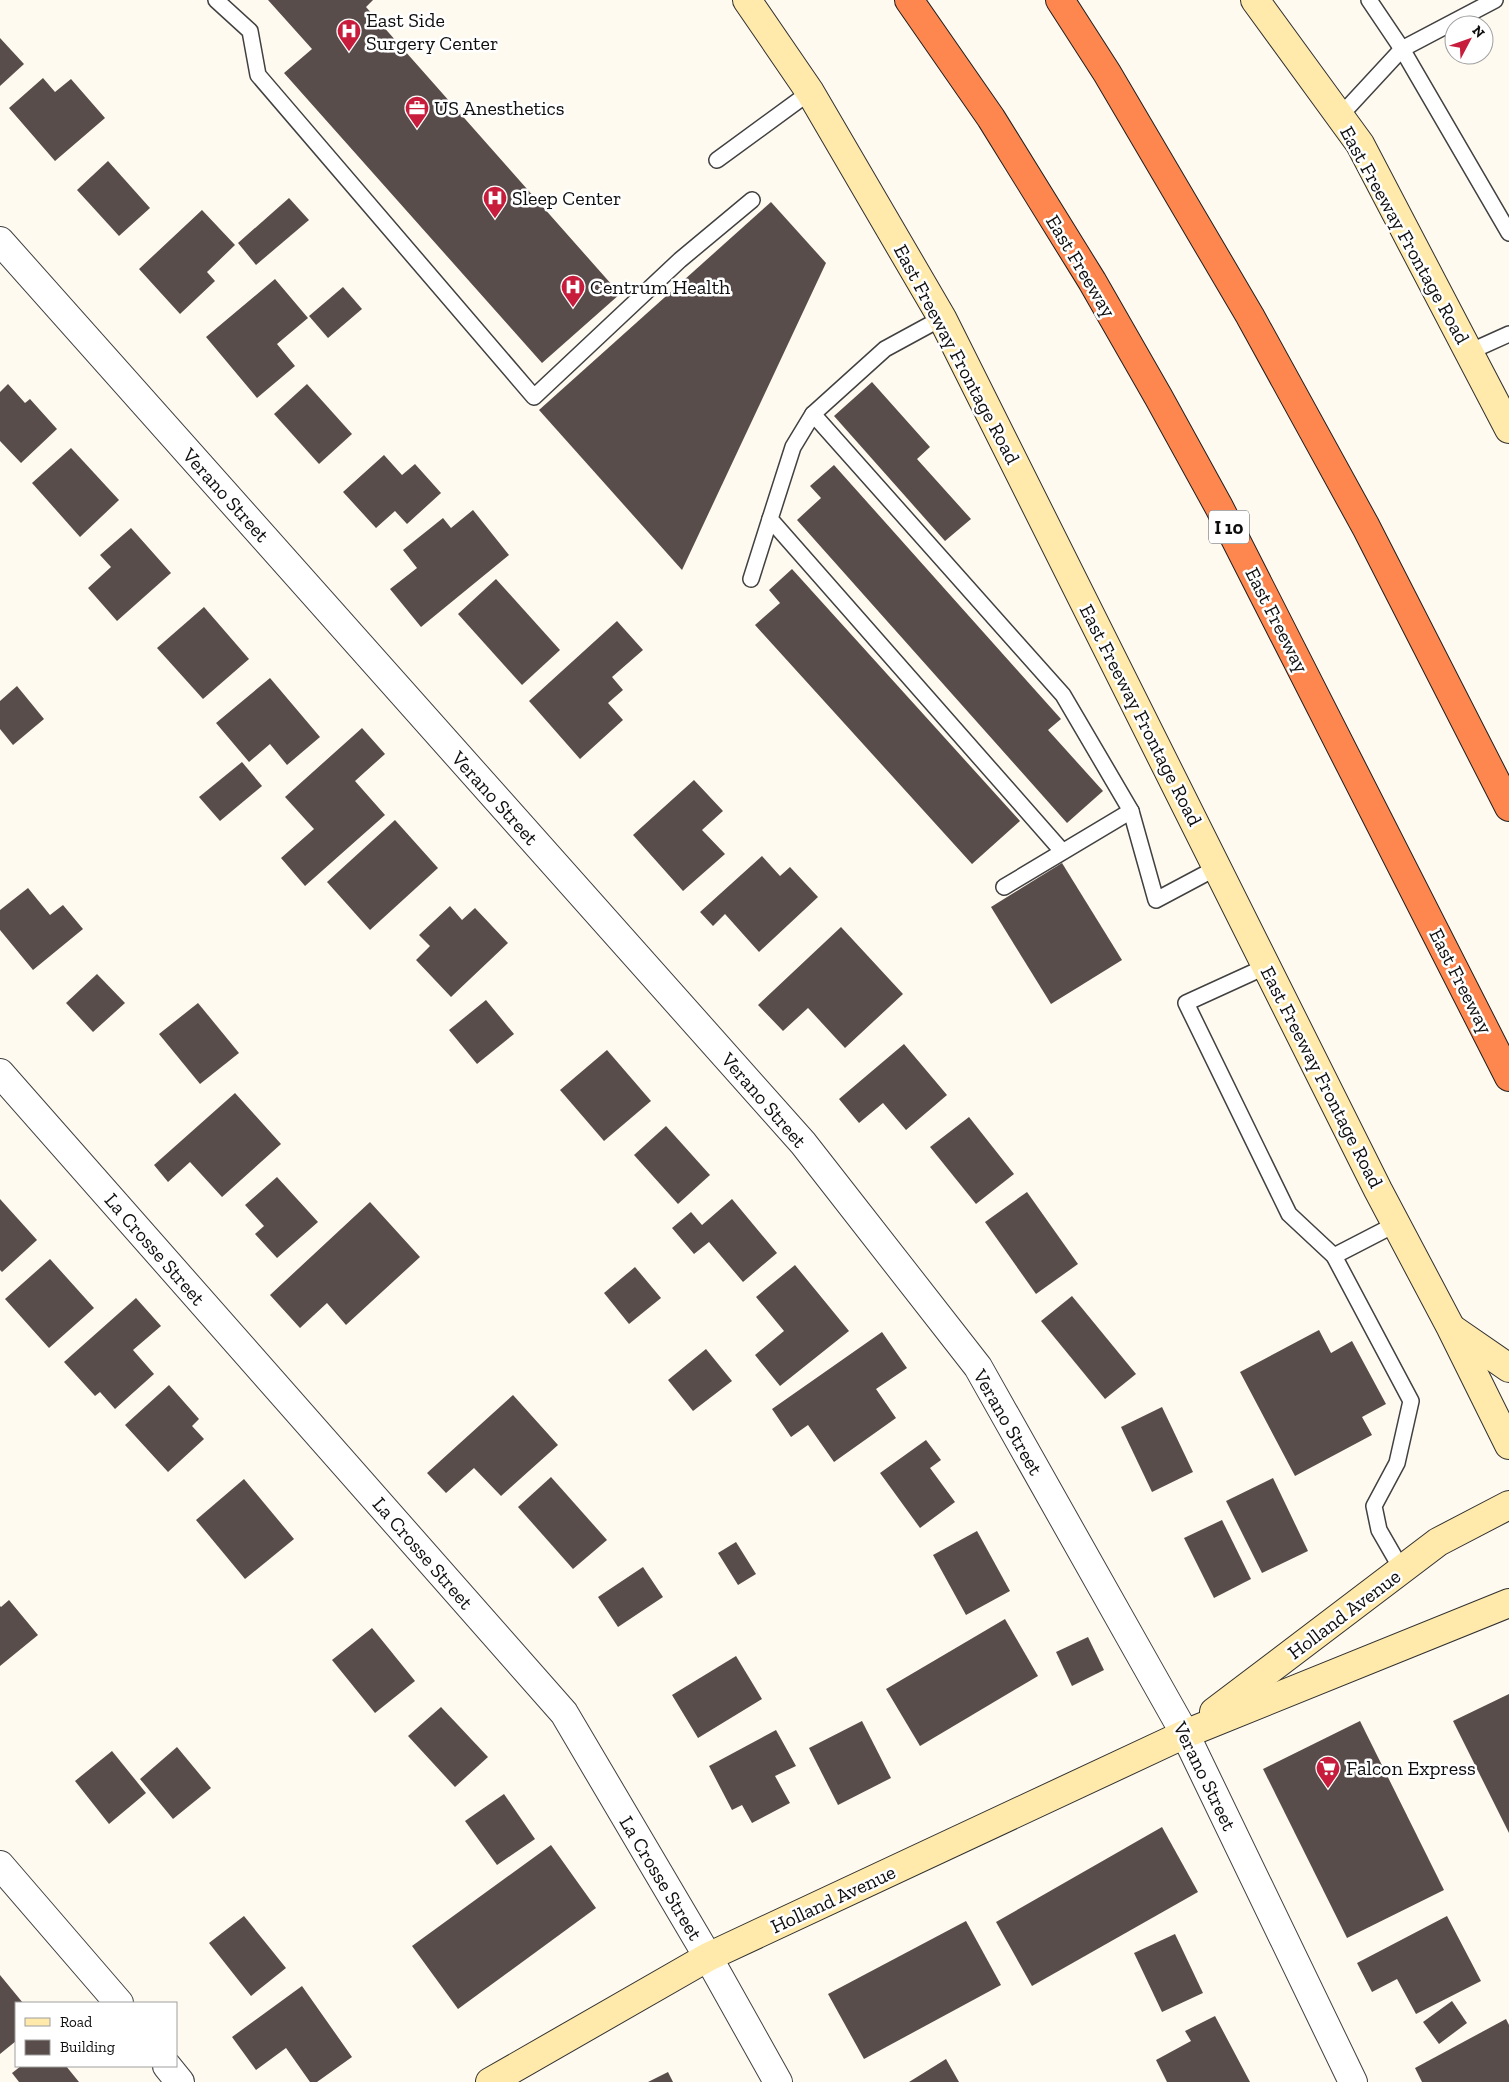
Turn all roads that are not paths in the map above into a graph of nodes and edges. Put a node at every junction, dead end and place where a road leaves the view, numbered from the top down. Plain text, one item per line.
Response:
1 (216, 0) edge
2 (747, 0) edge
3 (909, 0) edge
4 (1060, 0) edge
5 (1255, 0) edge
6 (1369, 0) edge
7 (1495, 0) edge
8 (1402, 49) junction
9 (810, 92) junction
10 (1340, 116) junction
11 (716, 160) dead end
12 (752, 200) dead end
13 (1509, 233) edge
14 (0, 241) edge
15 (942, 318) junction
16 (1509, 334) edge
17 (1469, 352) junction
18 (813, 414) junction
19 (1509, 428) edge
20 (770, 519) junction
21 (751, 579) dead end
22 (1509, 807) edge
23 (1131, 811) junction
24 (1062, 851) junction
25 (1218, 867) junction
26 (1004, 887) dead end
27 (1267, 966) junction
28 (0, 1073) edge
29 (1509, 1077) edge
30 (1396, 1224) junction
31 (1334, 1256) junction
32 (1451, 1328) junction
33 (1509, 1368) edge
34 (1509, 1444) edge
35 (1509, 1505) edge
36 (1402, 1570) junction
37 (1509, 1603) edge
38 (1185, 1734) junction
39 (0, 1865) edge
40 (708, 1957) junction
41 (118, 2002) edge
42 (168, 2067) edge
43 (180, 2082) edge
44 (490, 2082) edge
45 (778, 2082) edge
46 (1353, 2082) edge

1 - 12 lane
2 - 9 main road, East Freeway Frontage Road
3 - 29 highway, East Freeway / I 10
4 - 22 highway
5 - 10 main road, East Freeway Frontage Road
6 - 8 lane
7 - 8 lane
8 - 10 lane
8 - 13 lane
9 - 11 lane
9 - 15 main road, East Freeway Frontage Road
10 - 17 main road, East Freeway Frontage Road
14 - 38 street, Verano Street
15 - 18 lane
15 - 25 main road, East Freeway Frontage Road
16 - 17 lane
17 - 19 main road, East Freeway Frontage Road
18 - 20 lane
18 - 23 lane
20 - 21 lane
20 - 24 lane
23 - 24 lane
23 - 25 lane
24 - 26 lane
25 - 27 main road, East Freeway Frontage Road
27 - 30 main road, East Freeway Frontage Road
27 - 31 lane
28 - 40 street, La Crosse Street
30 - 31 lane
30 - 32 main road, East Freeway Frontage Road
31 - 36 lane
32 - 33 main road
32 - 34 main road, East Freeway Frontage Road
35 - 36 main road, Holland Avenue
36 - 38 main road, Holland Avenue
37 - 38 main road, Holland Avenue
38 - 40 main road, Holland Avenue
38 - 46 street, Verano Street
39 - 41 street
40 - 44 main road, Holland Avenue
40 - 45 street, La Crosse Street
42 - 43 street

